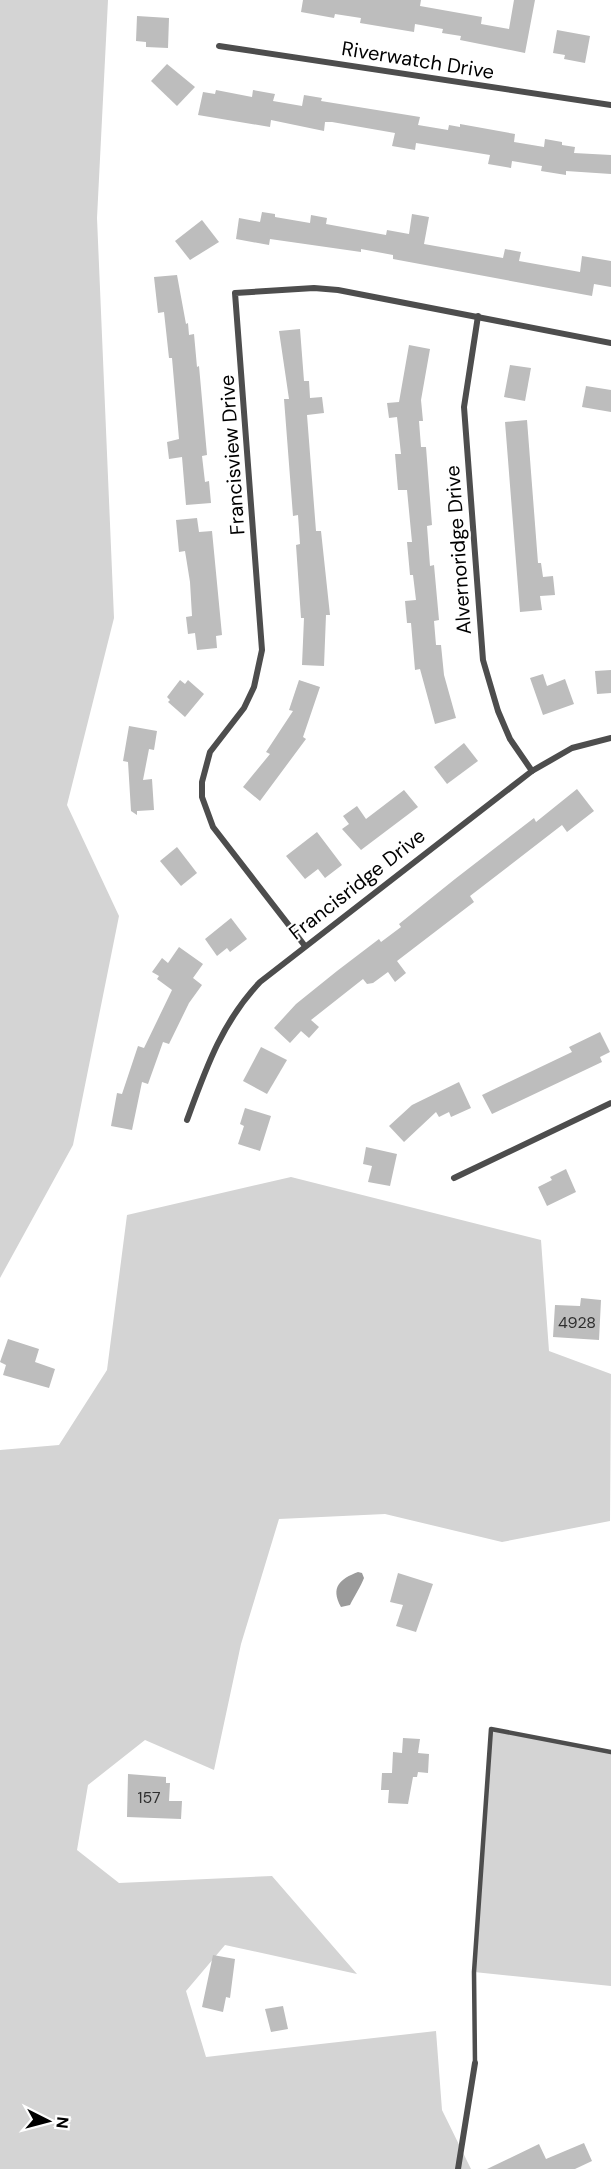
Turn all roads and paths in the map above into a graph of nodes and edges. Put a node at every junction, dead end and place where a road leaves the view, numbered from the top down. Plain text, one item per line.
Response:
1 (219, 46) dead end
2 (611, 105) edge
3 (478, 316) junction
4 (611, 343) edge
5 (611, 738) edge
6 (532, 771) junction
7 (305, 946) junction
8 (611, 1103) edge
9 (188, 1120) dead end
10 (454, 1178) dead end
11 (611, 1752) edge
12 (475, 2063) joint
13 (458, 2169) edge

1 - 2 street, Riverwatch Drive
3 - 4 street, Francisview Drive
3 - 6 street, Alvernoridge Drive
3 - 7 street, Francisview Drive
5 - 6 street, Francisridge Drive
6 - 7 street, Francisridge Drive
7 - 9 street, Francisridge Drive
8 - 10 street
11 - 12 lane
12 - 13 street

